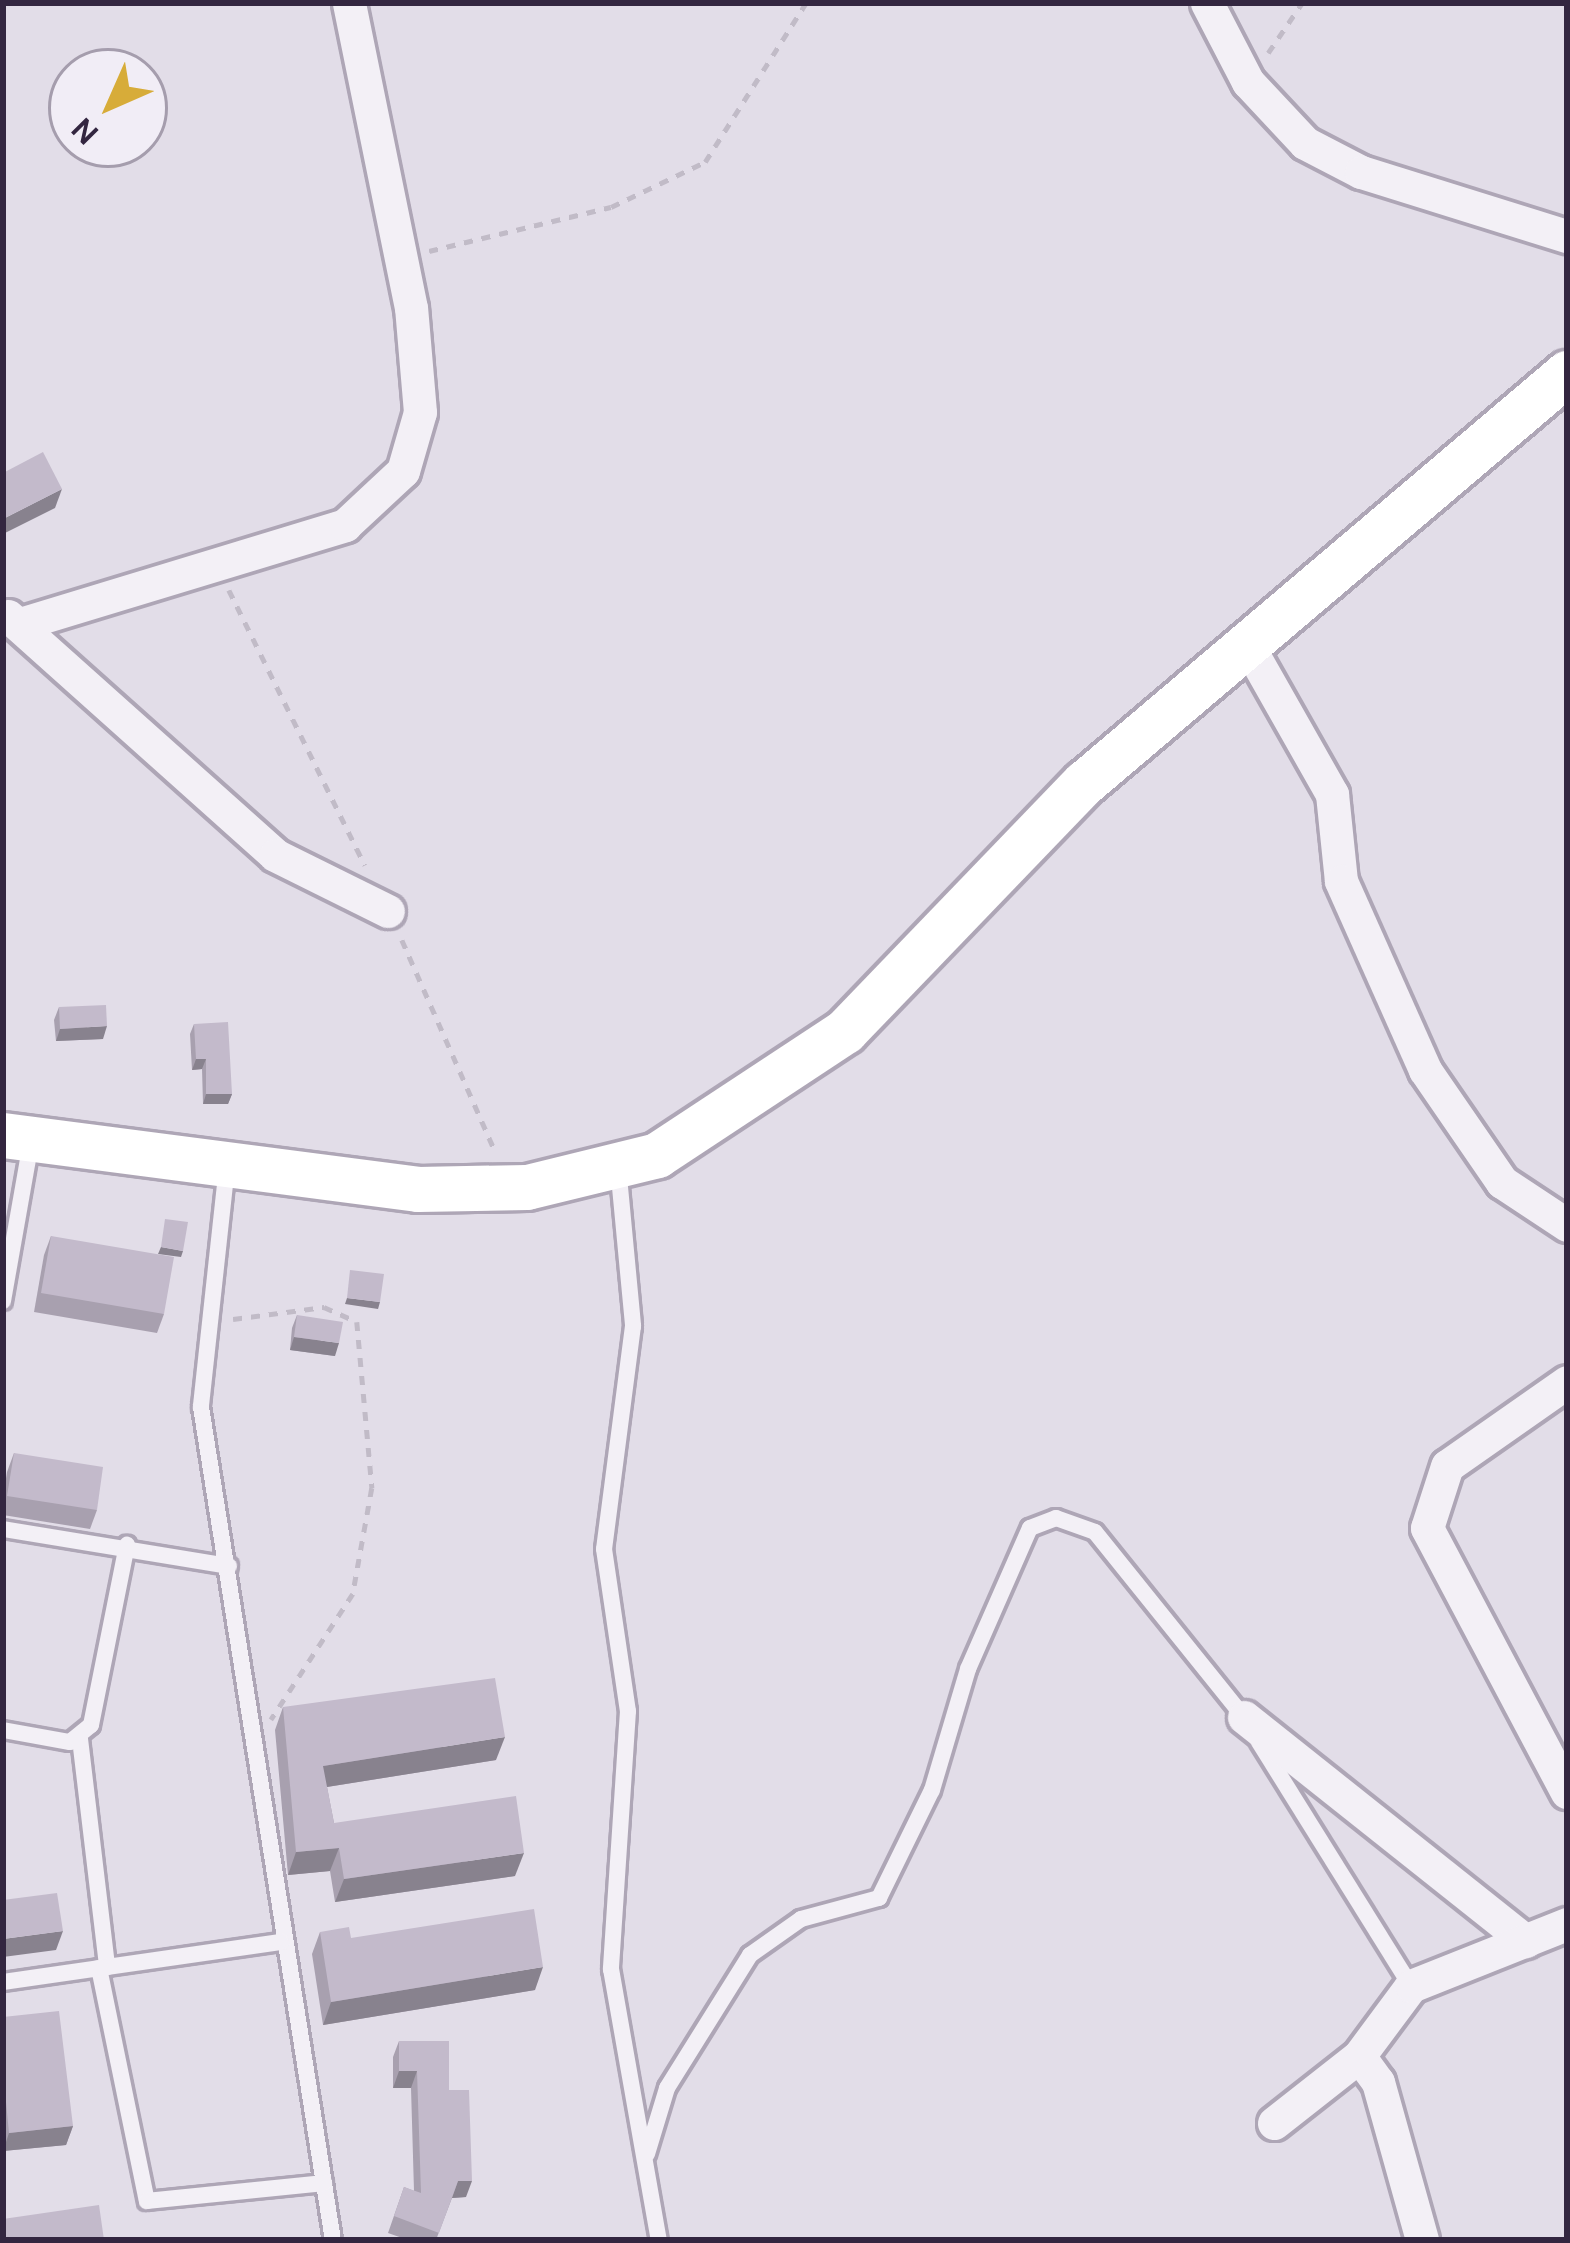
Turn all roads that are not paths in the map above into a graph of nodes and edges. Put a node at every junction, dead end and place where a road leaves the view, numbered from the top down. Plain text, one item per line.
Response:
1 (349, 3) edge
2 (1208, 3) edge
3 (1567, 236) edge
4 (1567, 373) edge
5 (12, 618) edge
6 (1246, 642) junction
7 (388, 911) dead end
8 (17, 1139) edge
9 (228, 1159) junction
10 (618, 1165) junction
11 (1567, 1225) edge
12 (3, 1301) edge
13 (1567, 1382) edge
14 (3, 1529) edge
15 (128, 1545) junction
16 (230, 1566) junction
17 (1244, 1717) junction
18 (3, 1730) edge
19 (80, 1738) junction
20 (1567, 1792) edge
21 (1567, 1924) edge
22 (1526, 1941) junction
23 (280, 1942) junction
24 (103, 1968) junction
25 (3, 1982) edge
26 (1411, 1986) junction
27 (1359, 2056) junction
28 (1274, 2123) dead end
29 (647, 2154) junction
30 (324, 2183) junction
31 (333, 2240) edge
32 (659, 2240) edge
33 (1422, 2240) edge

1 - 5 street
2 - 3 street
4 - 6 street
5 - 7 street
6 - 10 street
6 - 11 street
8 - 9 street
8 - 12 lane
9 - 10 street
9 - 16 lane
10 - 29 lane
13 - 20 street
14 - 15 lane
15 - 16 lane
15 - 19 lane
16 - 23 lane
17 - 22 street
17 - 26 lane
17 - 29 lane
18 - 19 lane
19 - 24 lane
21 - 22 street
22 - 26 street
23 - 24 lane
23 - 30 lane
24 - 25 lane
24 - 30 lane
26 - 27 street
27 - 28 street
27 - 33 street
29 - 32 lane
30 - 31 lane

